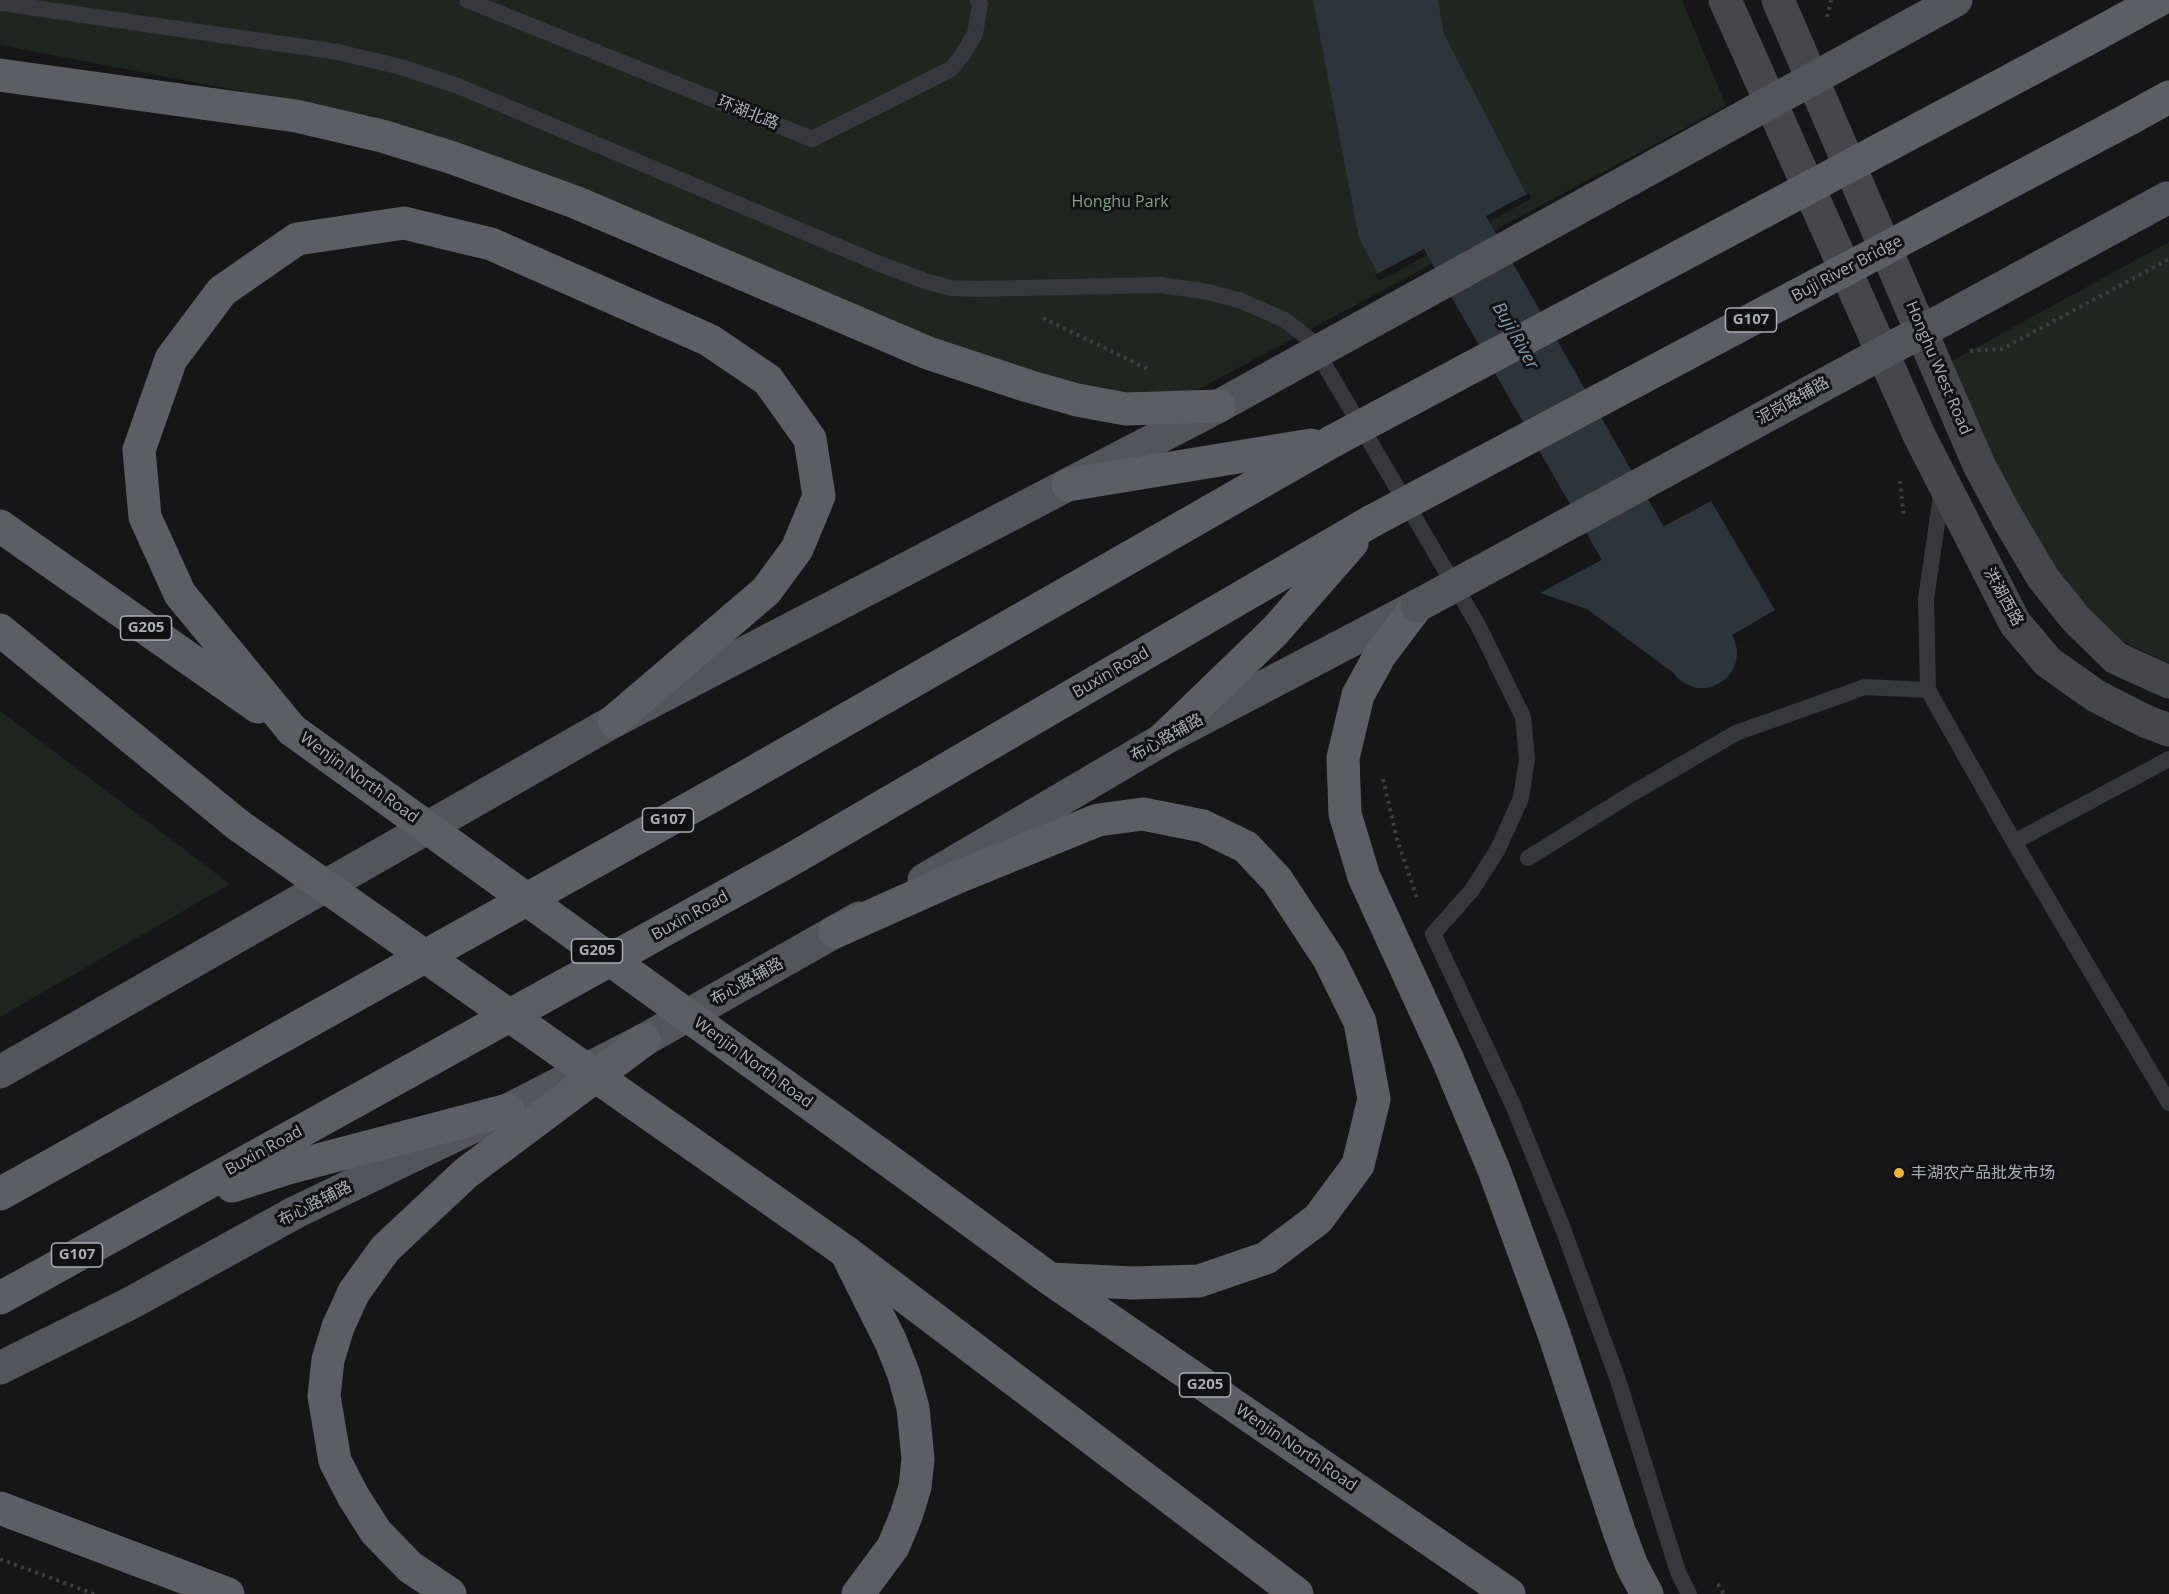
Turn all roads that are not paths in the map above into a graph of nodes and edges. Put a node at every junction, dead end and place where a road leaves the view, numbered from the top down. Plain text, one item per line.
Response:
1 (467, 0) edge
2 (978, 0) edge
3 (1725, 0) edge
4 (1778, 0) edge
5 (1956, 0) edge
6 (2159, 0) edge
7 (0, 3) edge
8 (0, 75) edge
9 (2169, 97) edge
10 (2168, 198) edge
11 (1219, 406) junction
12 (1333, 441) junction
13 (1068, 485) junction
14 (1943, 485) junction
15 (1372, 521) junction
16 (0, 526) edge
17 (1417, 606) junction
18 (0, 630) edge
19 (2169, 682) edge
20 (1928, 690) junction
21 (614, 721) junction
22 (292, 730) junction
23 (2169, 730) edge
24 (1162, 740) junction
25 (2169, 759) edge
26 (2014, 842) junction
27 (1528, 858) dead end
28 (835, 932) junction
29 (644, 1040) junction
30 (0, 1072) edge
31 (2169, 1103) edge
32 (508, 1110) junction
33 (0, 1194) edge
34 (154, 1212) junction
35 (846, 1252) junction
36 (1050, 1279) junction
37 (0, 1298) edge
38 (0, 1368) edge
39 (0, 1508) edge
40 (1639, 1580) edge
41 (228, 1594) edge
42 (450, 1594) edge
43 (858, 1594) edge
44 (1297, 1594) edge
45 (1509, 1594) edge
46 (1689, 1594) edge

1 - 2 lane, 环湖北路
3 - 14 main road
4 - 19 main road, Honghu West Road
5 - 11 main road, bridge
6 - 12 highway, G107, bridge
7 - 46 lane
8 - 11 highway
9 - 15 highway, Buji River Bridge / G107, bridge
10 - 17 main road, 泥岗路辅路, bridge
11 - 13 main road
12 - 13 highway
12 - 33 highway, G107
13 - 21 main road
14 - 20 lane
14 - 23 main road, 洪湖西路
15 - 24 highway
15 - 34 highway, Buxin Road / G107
16 - 22 highway, Wenjin North Road / G205
17 - 24 main road, 布心路辅路
17 - 40 highway
18 - 35 highway, bridge
20 - 26 lane
20 - 27 lane
21 - 22 highway
21 - 30 main road
22 - 36 highway, Wenjin North Road / G205, bridge
24 - 28 main road, 布心路辅路
25 - 26 lane
26 - 31 lane
28 - 29 main road, 布心路辅路
28 - 36 highway
29 - 32 main road, 布心路辅路
29 - 42 highway
32 - 34 highway
32 - 38 main road, 布心路辅路
34 - 37 highway, Buxin Road / G107
35 - 43 highway
35 - 44 highway, bridge
36 - 45 highway, Wenjin North Road / G205
39 - 41 highway

